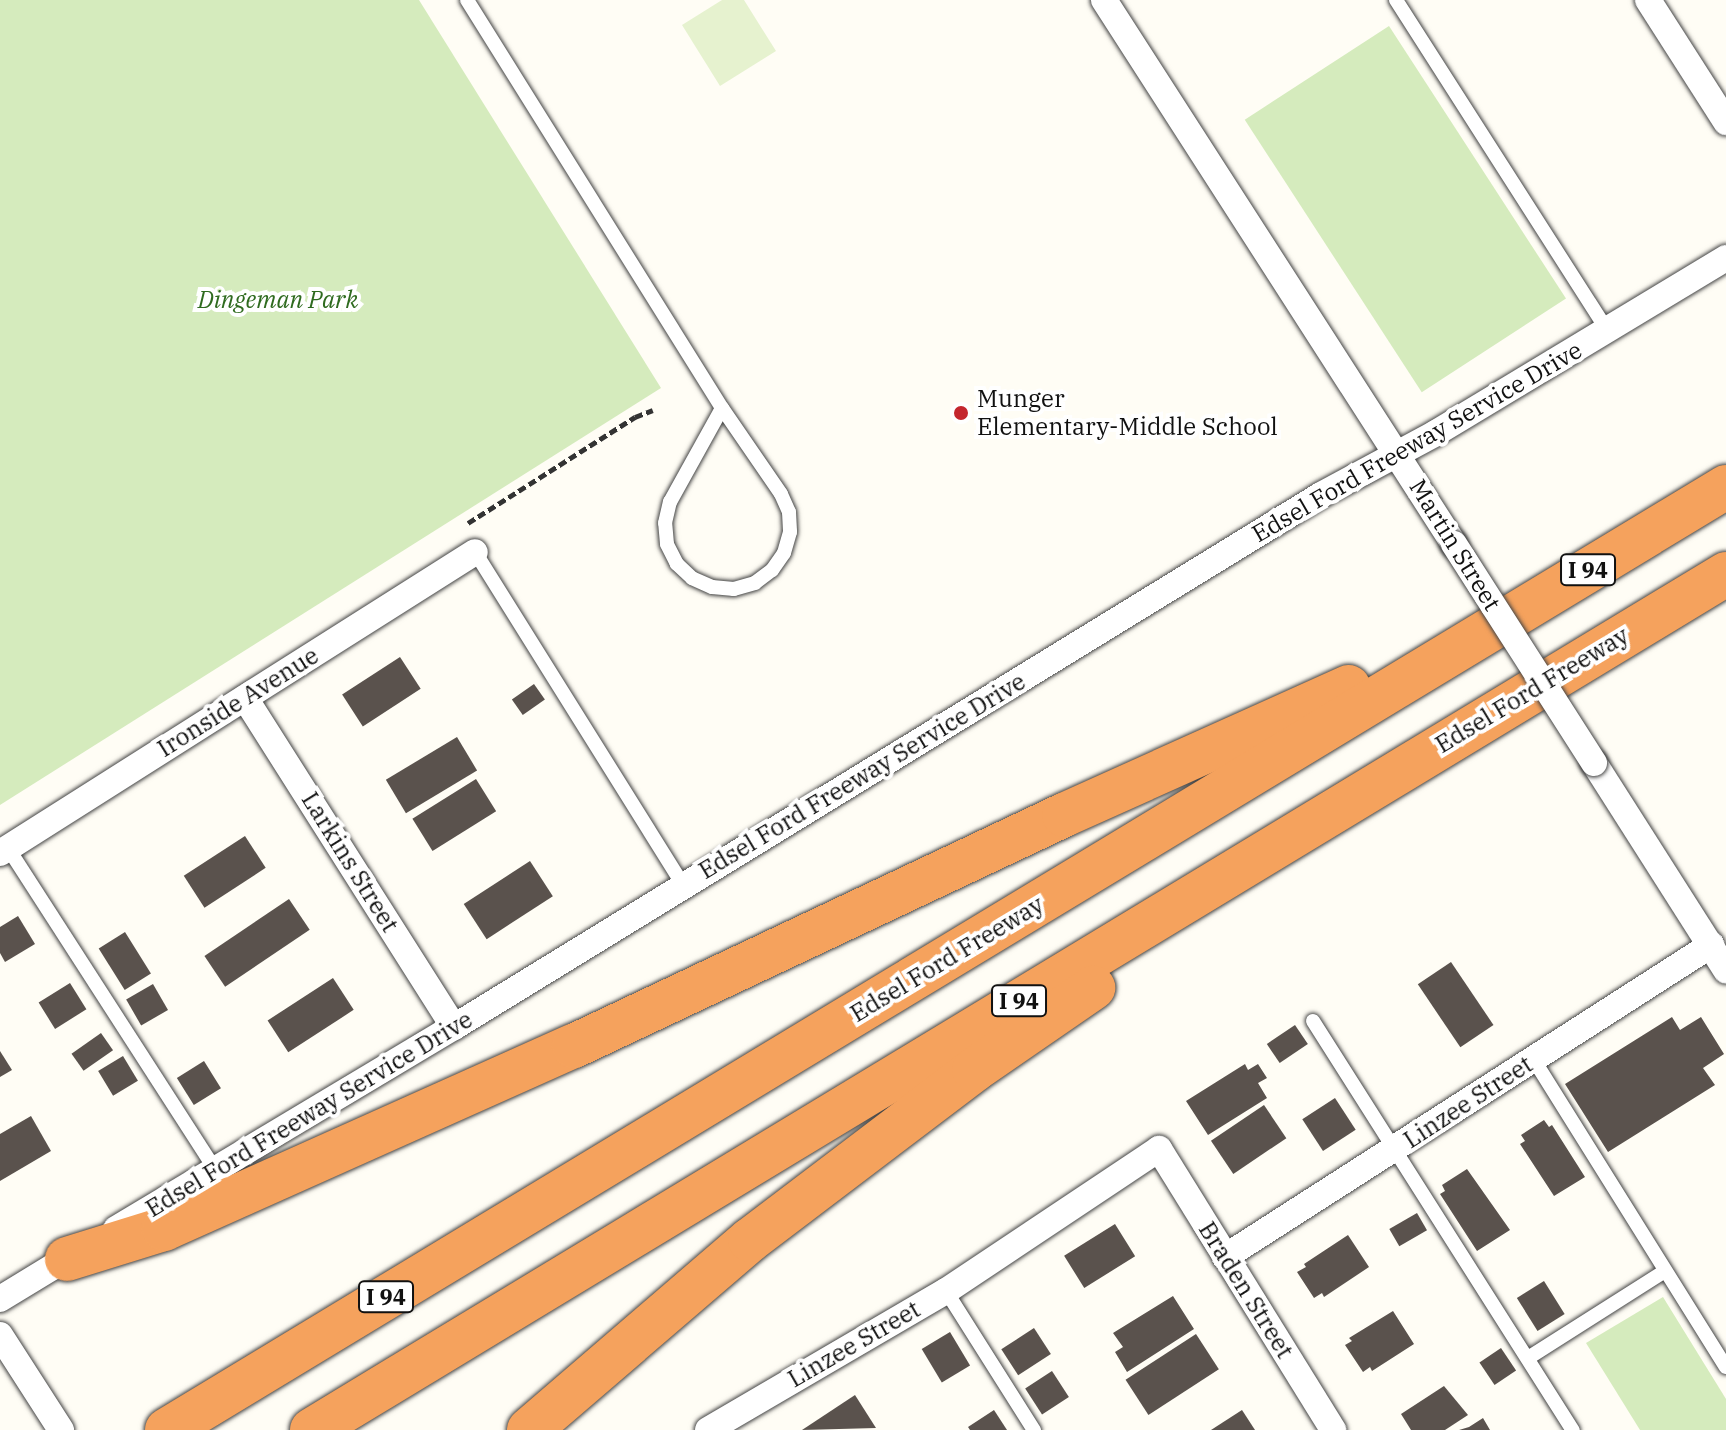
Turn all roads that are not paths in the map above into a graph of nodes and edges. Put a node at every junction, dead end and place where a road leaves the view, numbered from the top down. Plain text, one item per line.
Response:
1 (467, 0) edge
2 (1104, 0) edge
3 (1396, 0) edge
4 (1648, 0) edge
5 (1726, 122) edge
6 (1726, 258) edge
7 (1608, 331) junction
8 (722, 408) junction
9 (1397, 455) junction
10 (1726, 487) edge
11 (475, 552) joint
12 (1726, 574) edge
13 (1450, 653) junction
14 (245, 698) junction
15 (1433, 749) junction
16 (4, 850) edge
17 (684, 886) junction
18 (1711, 945) junction
19 (1726, 970) edge
20 (1313, 1021) dead end
21 (454, 1027) junction
22 (1534, 1060) junction
23 (1396, 1148) junction
24 (1159, 1149) joint
25 (215, 1169) junction
26 (1225, 1257) junction
27 (67, 1259) junction
28 (1665, 1271) junction
29 (946, 1291) junction
30 (0, 1299) edge
31 (0, 1335) edge
32 (1528, 1358) junction
33 (1726, 1367) edge
34 (61, 1430) edge
35 (167, 1430) edge
36 (312, 1430) edge
37 (529, 1430) edge
38 (708, 1430) edge
39 (1034, 1430) edge
40 (1333, 1430) edge
41 (1573, 1430) edge

1 - 8 lane
2 - 9 street, Martin Street
3 - 7 lane
4 - 5 street
6 - 7 street, Edsel Ford Freeway Service Drive
7 - 9 street, Edsel Ford Freeway Service Drive
8 - 8 lane
9 - 17 street, Edsel Ford Freeway Service Drive
9 - 18 street, Martin Street, bridge
10 - 13 highway, Edsel Ford Freeway / I 94
11 - 14 street, Ironside Avenue
11 - 17 lane
12 - 15 highway, Edsel Ford Freeway / I 94
13 - 27 highway
13 - 35 highway, Edsel Ford Freeway / I 94
14 - 16 street, Ironside Avenue
14 - 21 street, Larkins Street
15 - 36 highway, Edsel Ford Freeway / I 94
15 - 37 highway
16 - 25 lane
17 - 21 street, Edsel Ford Freeway Service Drive
18 - 19 street, Martin Street
18 - 22 street, Linzee Street
20 - 23 lane
21 - 25 street, Edsel Ford Freeway Service Drive
22 - 23 street, Linzee Street
22 - 28 lane
23 - 26 street, Linzee Street
23 - 32 lane
24 - 26 street, Braden Street
24 - 29 street, Linzee Street
25 - 27 street, Edsel Ford Freeway Service Drive
26 - 40 street, Braden Street
27 - 30 street, Edsel Ford Freeway Service Drive
28 - 32 lane
28 - 33 lane
29 - 38 street, Linzee Street
29 - 39 lane
31 - 34 street
32 - 41 lane

